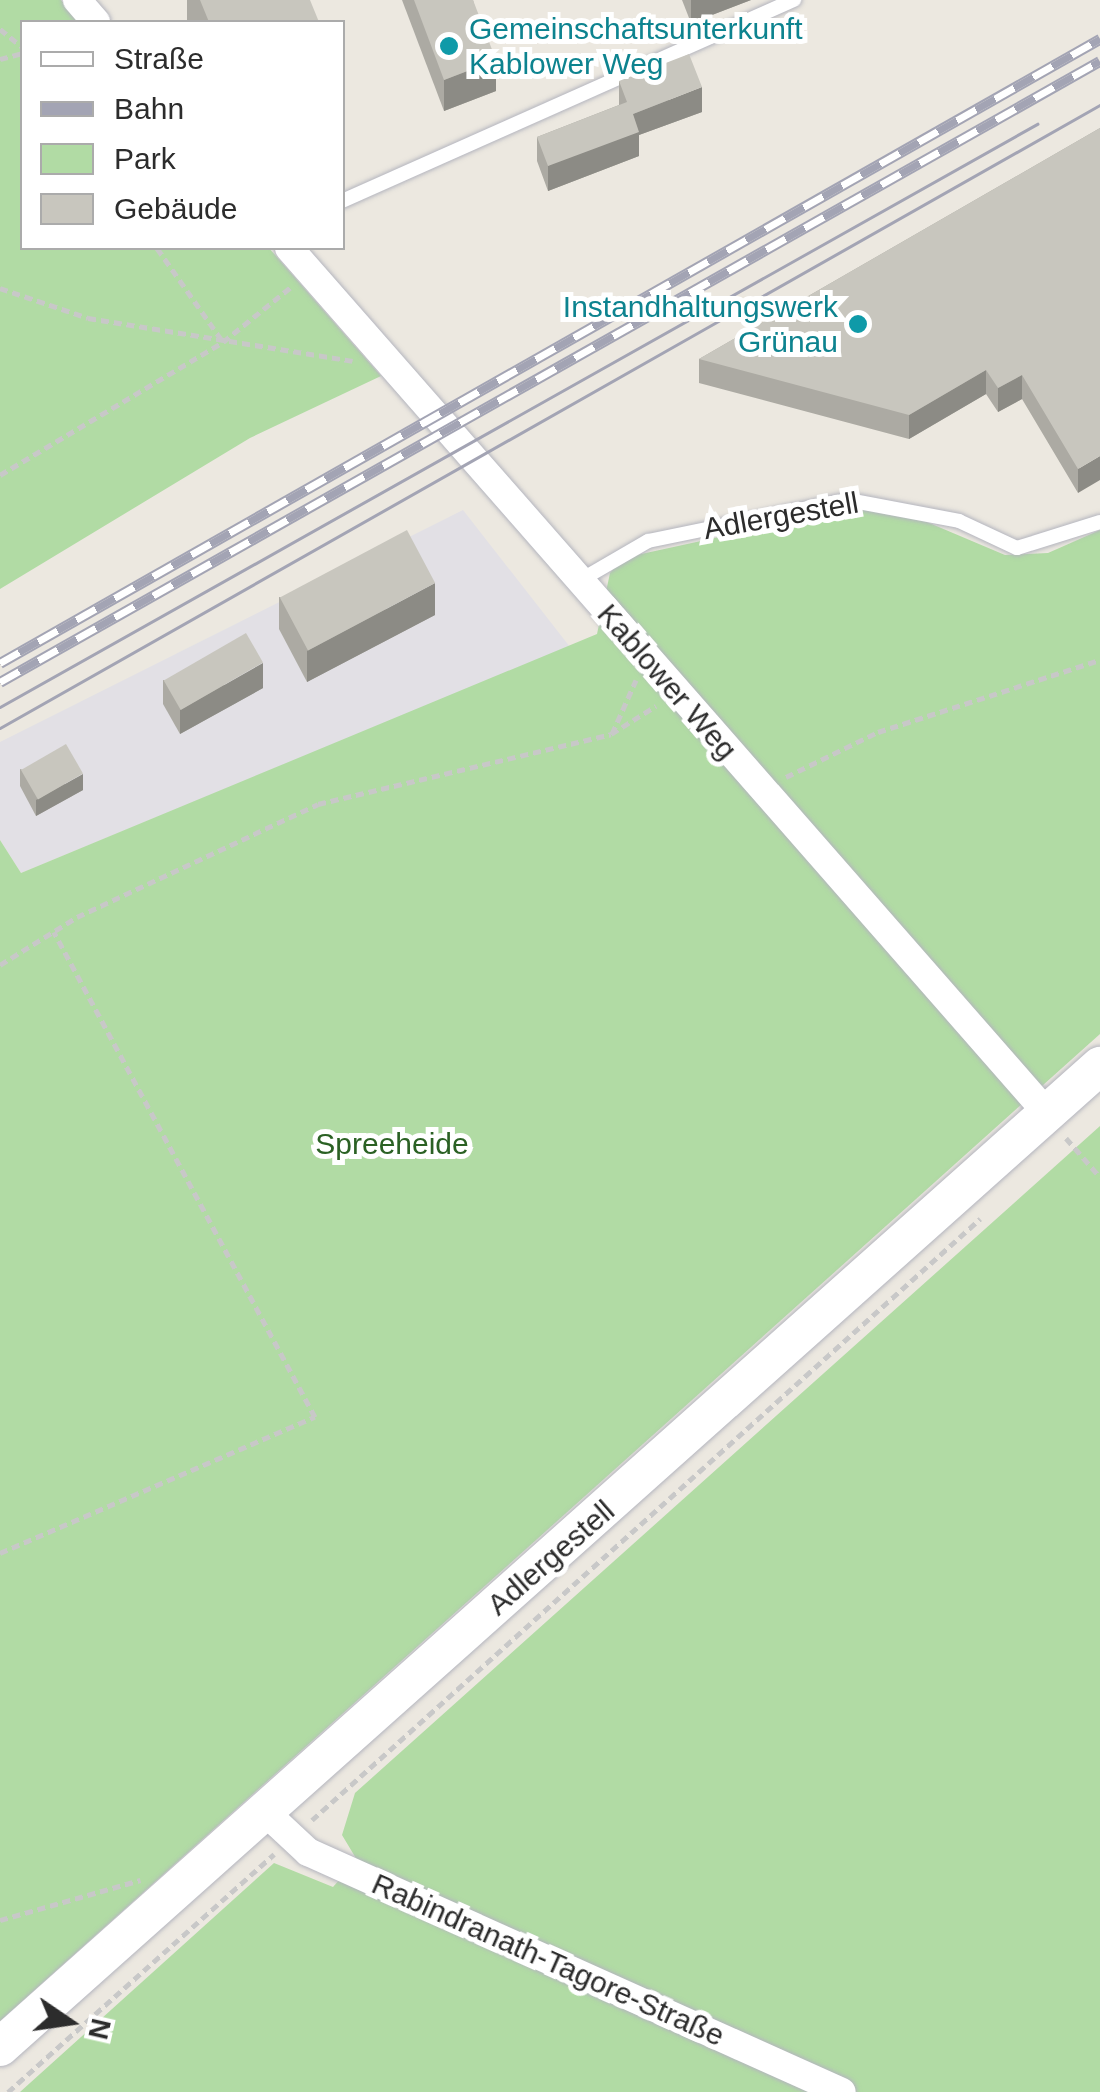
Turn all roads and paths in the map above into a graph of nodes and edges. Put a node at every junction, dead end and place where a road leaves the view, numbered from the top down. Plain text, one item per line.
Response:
1 (76, 0) edge
2 (794, 0) edge
3 (94, 20) edge
4 (0, 29) edge
5 (20, 48) edge
6 (345, 200) edge
7 (158, 250) edge
8 (292, 250) edge
9 (310, 272) junction
10 (0, 288) edge
11 (223, 342) junction
12 (382, 354) junction
13 (0, 475) edge
14 (1100, 522) edge
15 (579, 580) junction
16 (645, 659) junction
17 (1100, 660) edge
18 (675, 693) junction
19 (612, 734) junction
20 (761, 790) junction
21 (54, 932) junction
22 (0, 964) edge
23 (1100, 1066) edge
24 (1058, 1127) junction
25 (1053, 1152) dead end
26 (1086, 1162) dead end
27 (1100, 1177) edge
28 (995, 1205) dead end
29 (0, 1553) edge
30 (264, 1812) junction
31 (291, 1839) junction
32 (193, 1874) junction
33 (0, 1920) edge
34 (0, 2048) edge
35 (8, 2092) edge
36 (842, 2092) edge

1 - 3 street
2 - 6 lane
4 - 5 path
7 - 11 path
8 - 9 street, Kablower Weg
9 - 11 path
9 - 12 street, Kablower Weg
10 - 11 path
11 - 12 path
11 - 13 path
12 - 15 street, Kablower Weg
14 - 15 lane, Adlergestell
15 - 16 street, Kablower Weg
16 - 18 street, Kablower Weg
16 - 19 path
17 - 20 path
18 - 19 path
18 - 20 street, Kablower Weg
19 - 21 path
20 - 24 street, Kablower Weg
21 - 22 path
21 - 29 path
23 - 24 main road, Adlergestell
24 - 25 path
24 - 30 main road, Adlergestell
26 - 27 path
28 - 31 path
30 - 31 street, Rabindranath-Tagore-Straße
30 - 32 main road, Adlergestell
31 - 35 path
31 - 36 street, Rabindranath-Tagore-Straße
32 - 33 path
32 - 34 main road, Adlergestell

